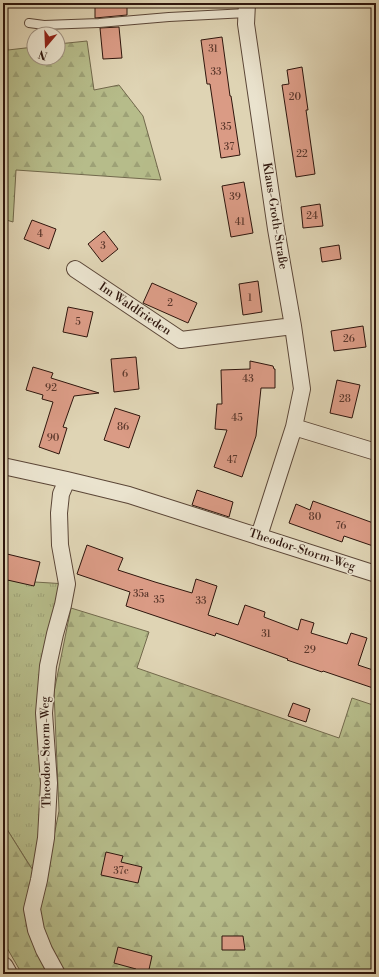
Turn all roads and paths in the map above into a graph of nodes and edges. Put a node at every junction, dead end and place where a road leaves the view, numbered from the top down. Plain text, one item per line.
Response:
1 (247, 8) edge
2 (29, 23) dead end
3 (75, 268) dead end
4 (293, 326) junction
5 (294, 427) junction
6 (376, 452) edge
7 (3, 466) edge
8 (67, 480) junction
9 (259, 536) junction
10 (376, 574) edge
11 (3, 967) edge
12 (7, 974) edge
13 (57, 974) edge

1 - 2 lane
1 - 4 street, Klaus-Groth-Straße
3 - 4 street, Im Waldfrieden
4 - 5 street, Klaus-Groth-Straße
5 - 6 street
5 - 9 street, Klaus-Groth-Straße
7 - 8 street, Theodor-Storm-Weg
8 - 9 street, Theodor-Storm-Weg
8 - 13 street, Theodor-Storm-Weg
9 - 10 street, Theodor-Storm-Weg
11 - 12 street

